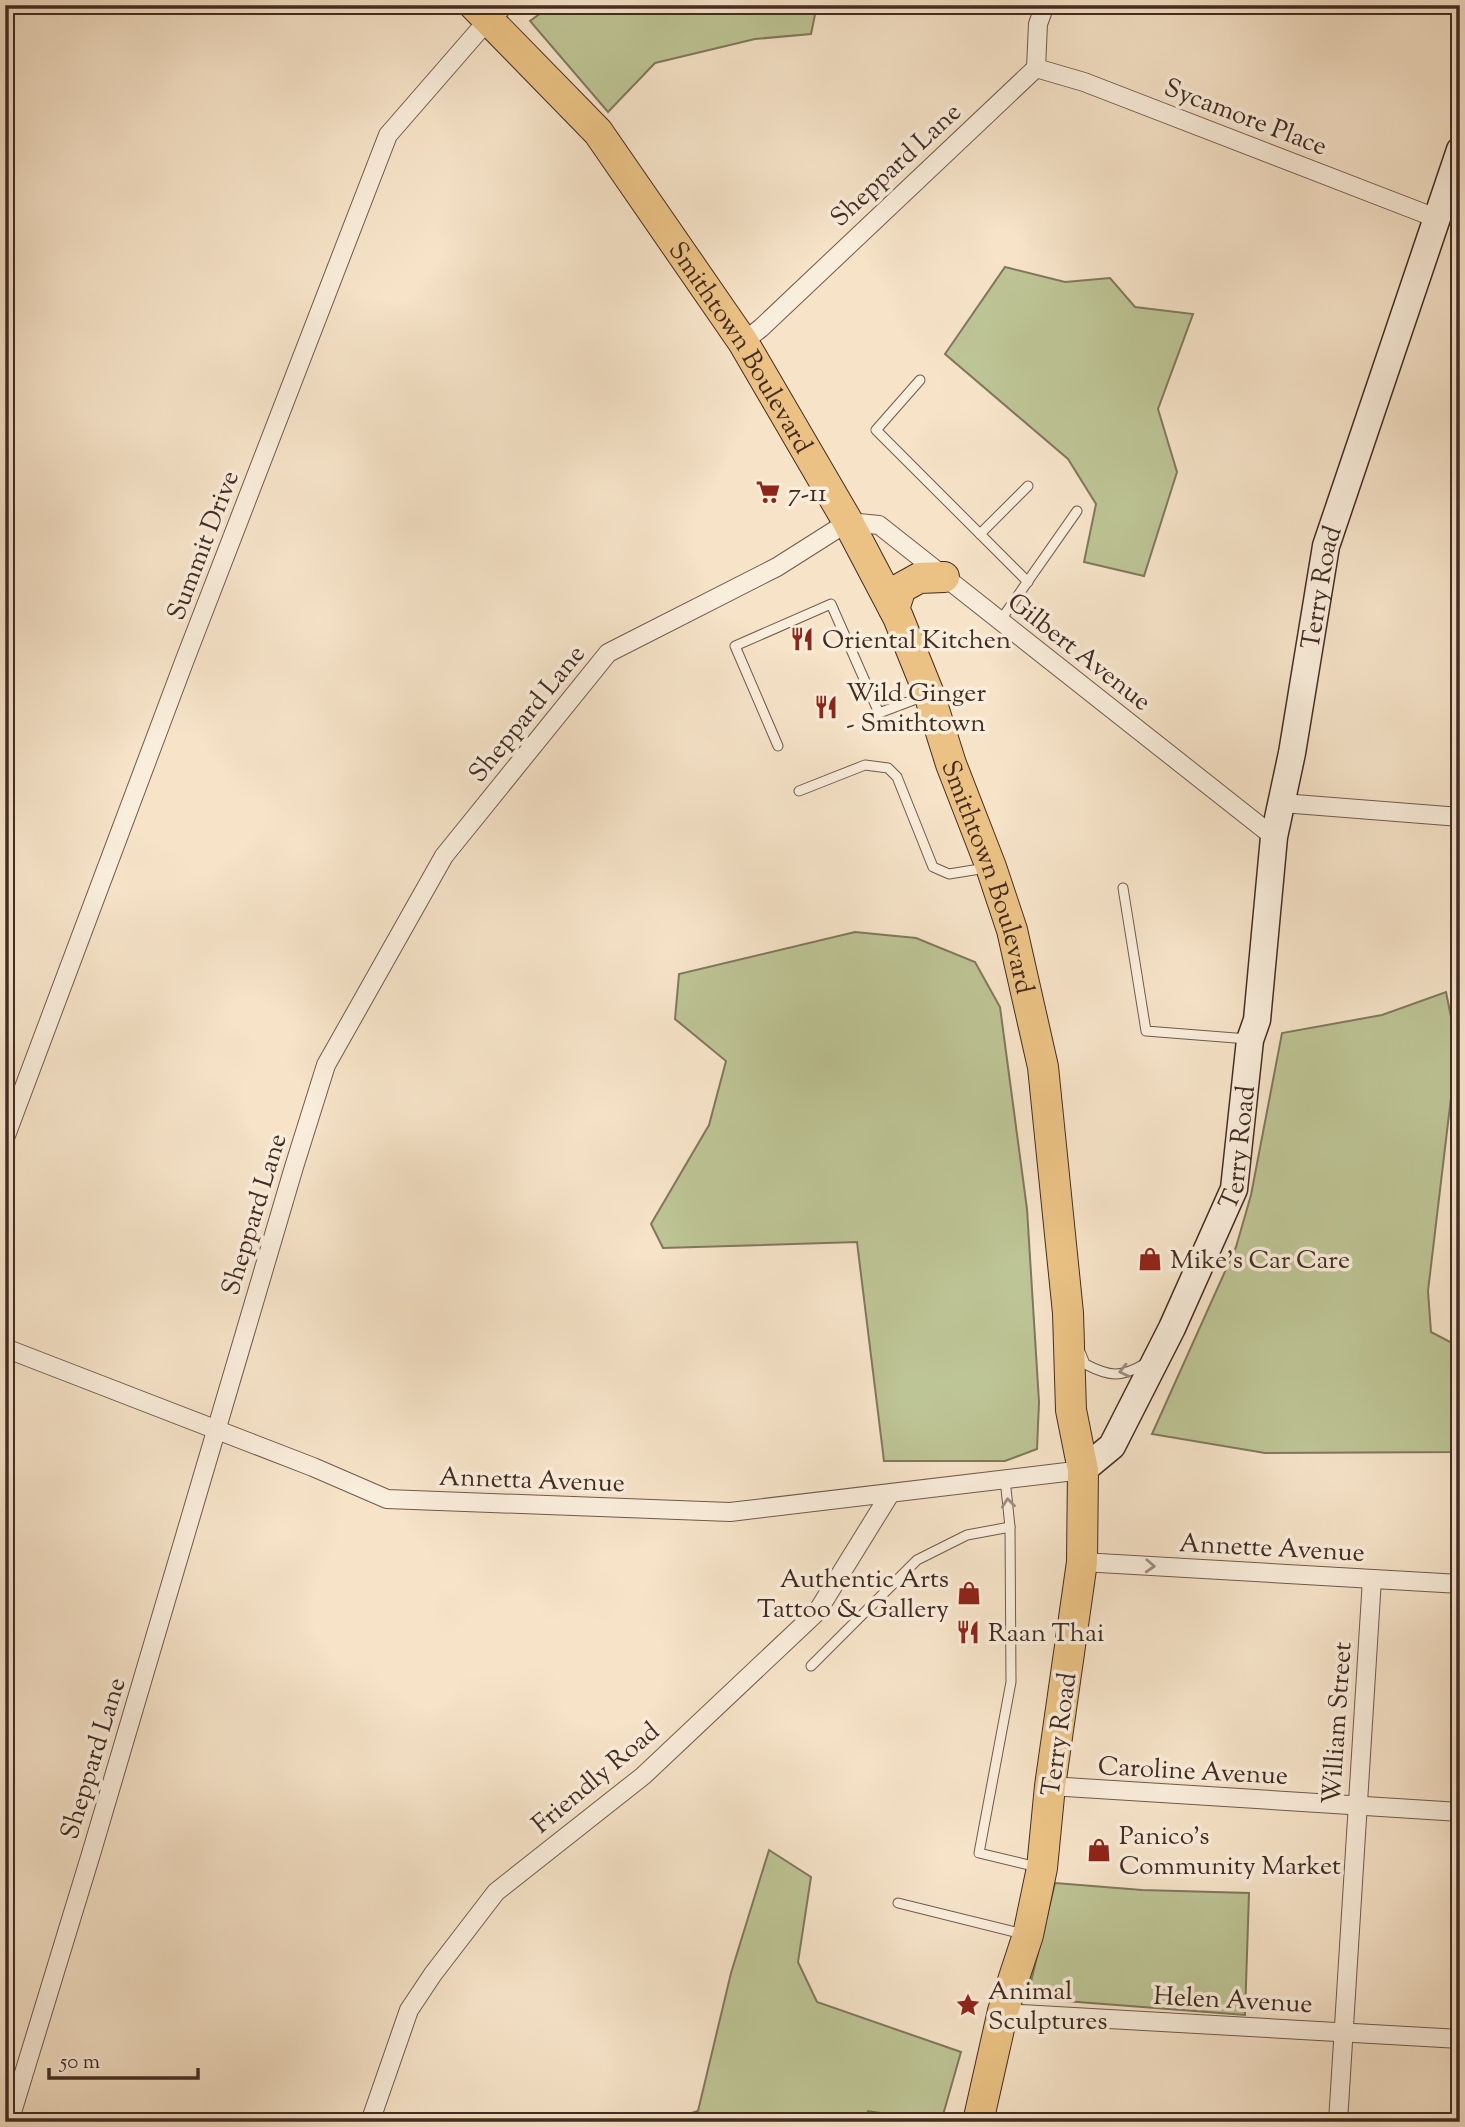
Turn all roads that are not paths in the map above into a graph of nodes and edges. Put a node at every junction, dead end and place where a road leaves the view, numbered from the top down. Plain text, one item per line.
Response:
1 (1045, 5) edge
2 (489, 10) edge
3 (1036, 68) junction
4 (1460, 150) edge
5 (1436, 218) junction
6 (743, 342) junction
7 (920, 380) dead end
8 (1027, 486) dead end
9 (1077, 511) dead end
10 (848, 522) junction
11 (979, 534) junction
12 (944, 577) junction
13 (1028, 582) junction
14 (894, 609) junction
15 (1000, 621) junction
16 (929, 694) junction
17 (778, 746) dead end
18 (799, 791) dead end
19 (1282, 803) junction
20 (1460, 817) edge
21 (1274, 837) junction
22 (991, 867) junction
23 (1123, 888) dead end
24 (1250, 1040) junction
25 (5, 1138) edge
26 (1068, 1313) junction
27 (1172, 1328) junction
28 (5, 1348) edge
29 (217, 1429) junction
30 (1083, 1470) junction
31 (1005, 1479) junction
32 (890, 1494) junction
33 (1010, 1527) junction
34 (1082, 1562) junction
35 (1372, 1579) junction
36 (1460, 1584) edge
37 (811, 1666) dead end
38 (1050, 1786) junction
39 (1357, 1806) junction
40 (1460, 1812) edge
41 (1042, 1868) junction
42 (898, 1903) dead end
43 (1028, 1936) junction
44 (1003, 2011) junction
45 (1343, 2032) junction
46 (1460, 2039) edge
47 (9, 2122) edge
48 (370, 2122) edge
49 (978, 2122) edge
50 (1338, 2122) edge

1 - 3 street
2 - 6 main road, Smithtown Boulevard
2 - 25 street, Summit Drive
3 - 5 street, Sycamore Place
3 - 6 street, Sheppard Lane
4 - 5 street, Terry Road
5 - 19 street, Terry Road
6 - 10 main road, Smithtown Boulevard
7 - 11 lane
8 - 11 lane
9 - 13 lane
10 - 12 street, Gilbert Avenue
10 - 14 main road, Smithtown Boulevard
10 - 29 street, Sheppard Lane
11 - 13 lane
12 - 14 main road
12 - 15 street, Gilbert Avenue
13 - 15 lane
14 - 16 main road, Smithtown Boulevard
15 - 21 street, Gilbert Avenue
16 - 17 lane
16 - 22 main road, Smithtown Boulevard
18 - 22 lane
19 - 20 street
19 - 21 street, Terry Road
21 - 24 street, Terry Road
22 - 26 main road, Smithtown Boulevard
23 - 24 lane
24 - 27 street, Terry Road
27 -> 26 lane
26 - 30 main road, Smithtown Boulevard
27 - 30 street, Terry Road
28 - 29 street, Annetta Avenue
29 - 32 street, Annetta Avenue
29 - 47 street, Sheppard Lane
30 - 31 street, Annetta Avenue
30 - 34 main road, Terry Road
31 - 32 street, Annetta Avenue
33 -> 31 lane
32 - 48 street, Friendly Road
33 - 37 lane
33 - 41 lane
34 -> 35 street, Annette Avenue
34 - 38 main road, Terry Road
35 - 36 street, Annette Avenue
35 - 39 street, William Street
38 - 39 street, Caroline Avenue
38 - 41 main road, Terry Road
39 - 40 street, Caroline Avenue
39 - 45 street, William Street
41 - 43 main road, Terry Road
42 - 43 lane
43 - 44 main road, Terry Road
44 - 45 street, Helen Avenue
44 - 49 main road, Terry Road
45 - 46 street, Helen Avenue
45 - 50 street, William Street

